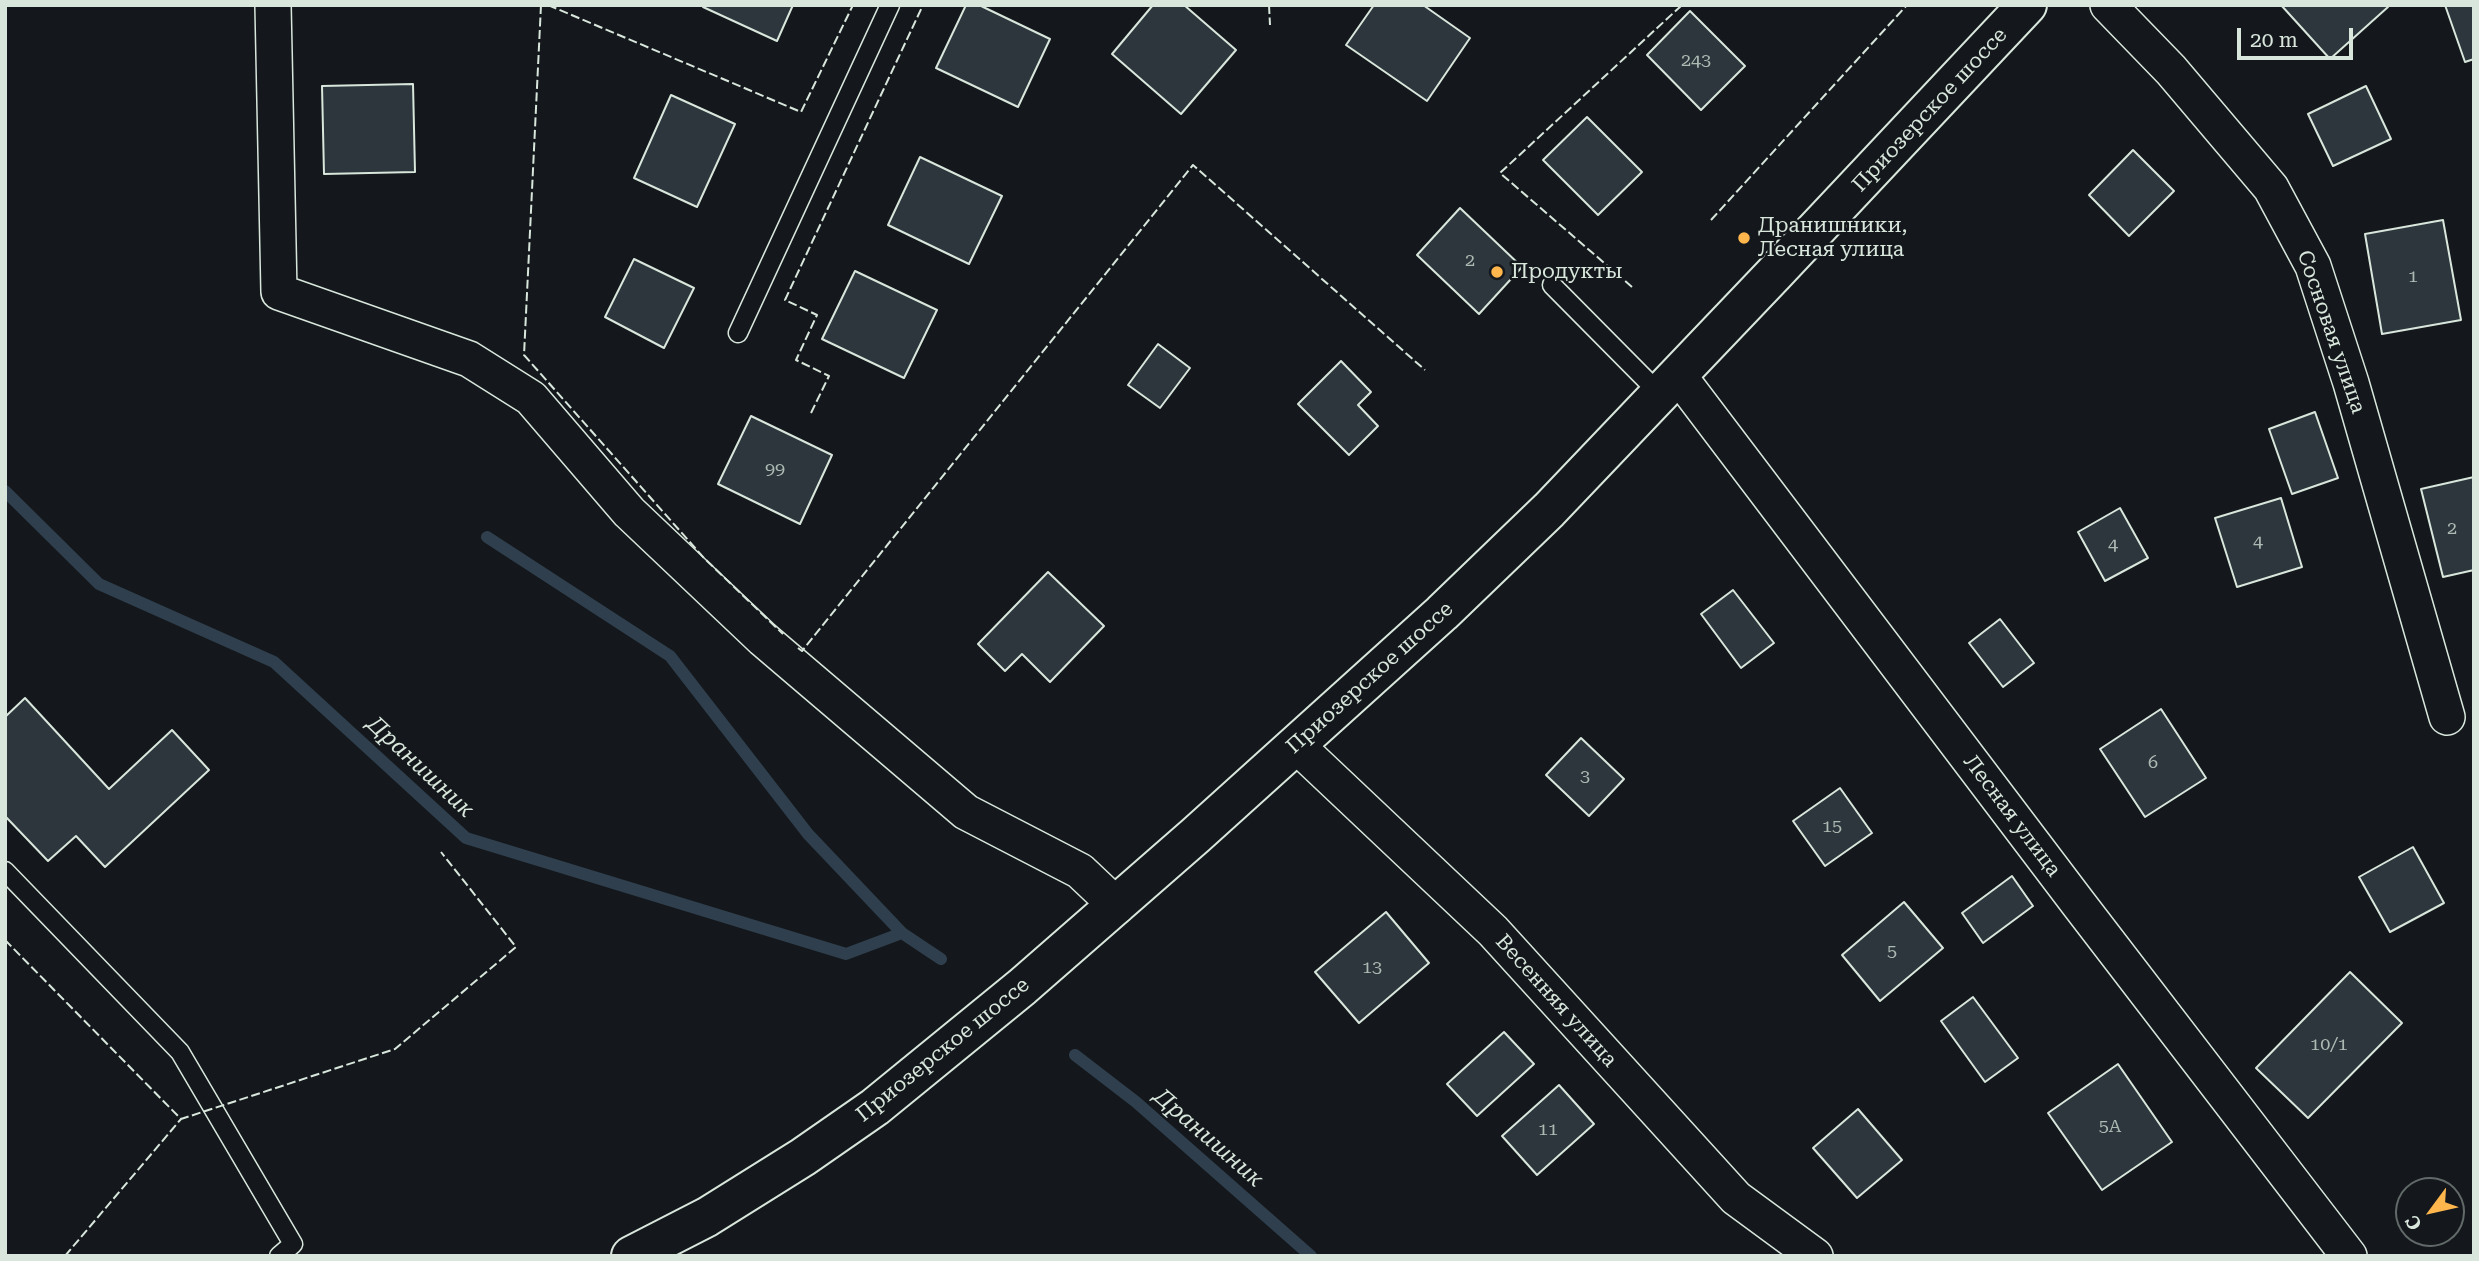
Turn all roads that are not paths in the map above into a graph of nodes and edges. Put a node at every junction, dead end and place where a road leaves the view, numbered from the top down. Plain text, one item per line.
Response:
1 (274, 5) edge
2 (890, 5) edge
3 (2028, 5) edge
4 (2108, 5) edge
5 (1552, 285) dead end
6 (738, 333) dead end
7 (1669, 385) junction
8 (2447, 717) dead end
9 (1296, 745) junction
10 (5, 872) edge
11 (1117, 906) junction
12 (279, 1256) edge
13 (631, 1256) edge
14 (1815, 1256) edge
15 (2350, 1256) edge

1 - 11 street
2 - 6 lane
3 - 7 main road, Приозерское шоссе
4 - 8 street, Сосновая улица
5 - 7 lane
7 - 9 main road, Приозерское шоссе
7 - 15 street, Лесная улица
9 - 11 main road, Приозерское шоссе
9 - 14 street, Весенняя улица
10 - 12 lane
11 - 13 main road, Приозерское шоссе

